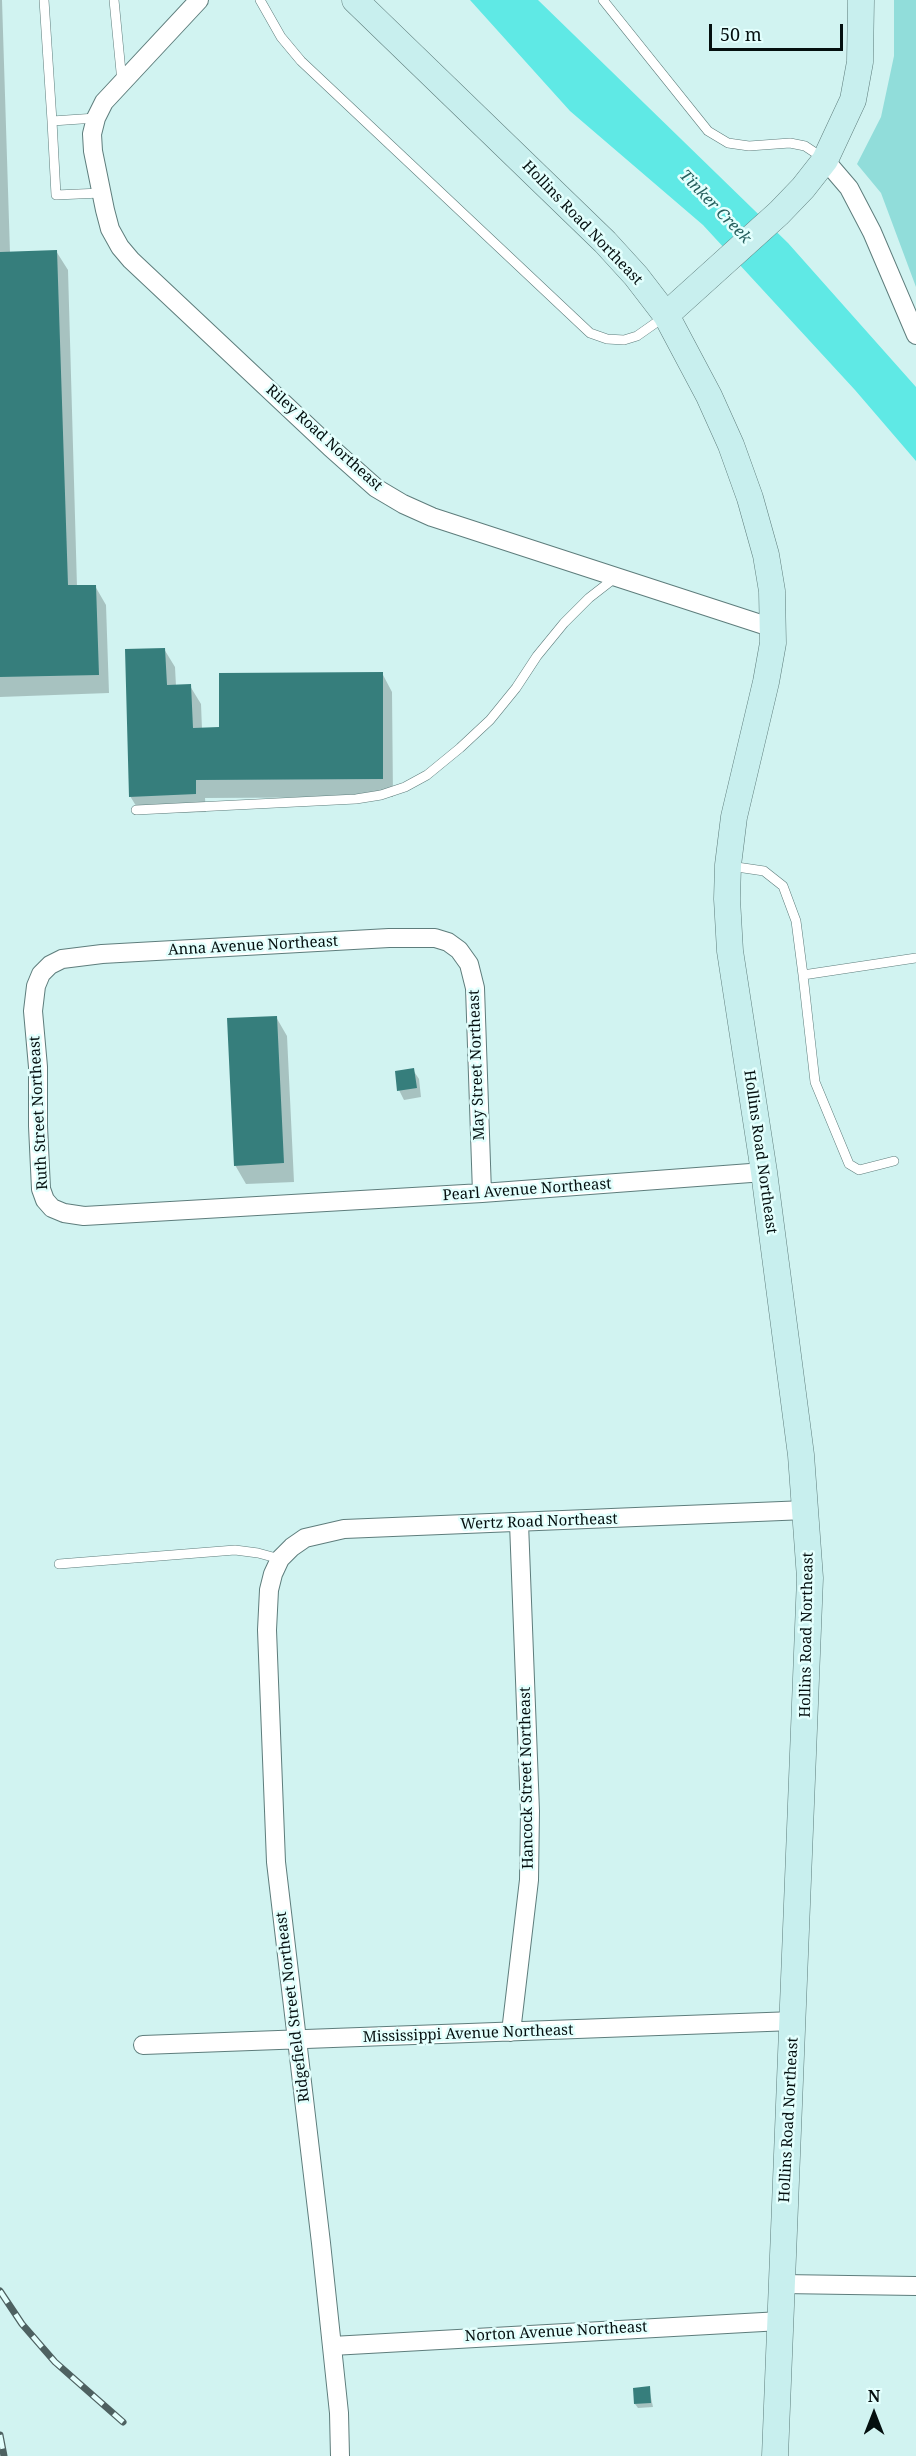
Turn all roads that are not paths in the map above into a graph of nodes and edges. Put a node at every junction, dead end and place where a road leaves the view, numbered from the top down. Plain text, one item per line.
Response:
1 (44, 0) edge
2 (114, 0) edge
3 (199, 0) edge
4 (260, 0) edge
5 (356, 0) edge
6 (603, 0) edge
7 (861, 0) edge
8 (122, 82) junction
9 (96, 118) junction
10 (52, 121) junction
11 (825, 160) junction
12 (101, 193) junction
13 (666, 315) junction
14 (916, 335) edge
15 (618, 576) junction
16 (773, 628) junction
17 (136, 810) dead end
18 (728, 865) junction
19 (381, 938) joint
20 (124, 953) joint
21 (916, 958) edge
22 (803, 975) junction
23 (894, 1161) dead end
24 (764, 1172) junction
25 (482, 1193) junction
26 (289, 1204) joint
27 (806, 1510) junction
28 (519, 1523) junction
29 (280, 1559) junction
30 (59, 1564) dead end
31 (794, 2021) junction
32 (511, 2032) junction
33 (297, 2040) junction
34 (143, 2044) dead end
35 (782, 2284) junction
36 (916, 2286) edge
37 (781, 2321) junction
38 (332, 2346) junction
39 (340, 2456) edge
40 (775, 2456) edge

1 - 10 lane
2 - 8 lane
3 - 8 street, Riley Road Northeast
4 - 13 lane
5 - 13 main road, Hollins Road Northeast
6 - 11 lane
7 - 11 main road
8 - 9 street, Riley Road Northeast
9 - 10 lane
9 - 12 street, Riley Road Northeast
10 - 12 lane
11 - 13 main road
11 - 14 street
12 - 15 street, Riley Road Northeast
13 - 16 main road, Hollins Road Northeast
15 - 16 street, Riley Road Northeast
15 - 17 lane
16 - 18 main road, Hollins Road Northeast
18 - 22 lane
18 - 24 main road, Hollins Road Northeast
19 - 20 street, Anna Avenue Northeast
19 - 25 street, May Street Northeast
20 - 26 street, Ruth Street Northeast
21 - 22 lane
22 - 23 lane
24 - 25 street, Pearl Avenue Northeast
24 - 27 main road, Hollins Road Northeast
25 - 26 street, Pearl Avenue Northeast
27 - 28 street, Wertz Road Northeast
27 - 31 main road, Hollins Road Northeast
28 - 29 street, Wertz Road Northeast
28 - 32 street, Hancock Street Northeast
29 - 30 lane
29 - 33 street, Ridgefield Street Northeast
31 - 32 street, Mississippi Avenue Northeast
31 - 35 main road, Hollins Road Northeast
32 - 33 street, Mississippi Avenue Northeast
33 - 34 street, Mississippi Avenue Northeast
33 - 38 street, Ridgefield Street Northeast
35 - 36 street
35 - 37 main road, Hollins Road Northeast
37 - 38 street, Norton Avenue Northeast
37 - 40 main road, Hollins Road Northeast
38 - 39 street, Ridgefield Street Northeast

